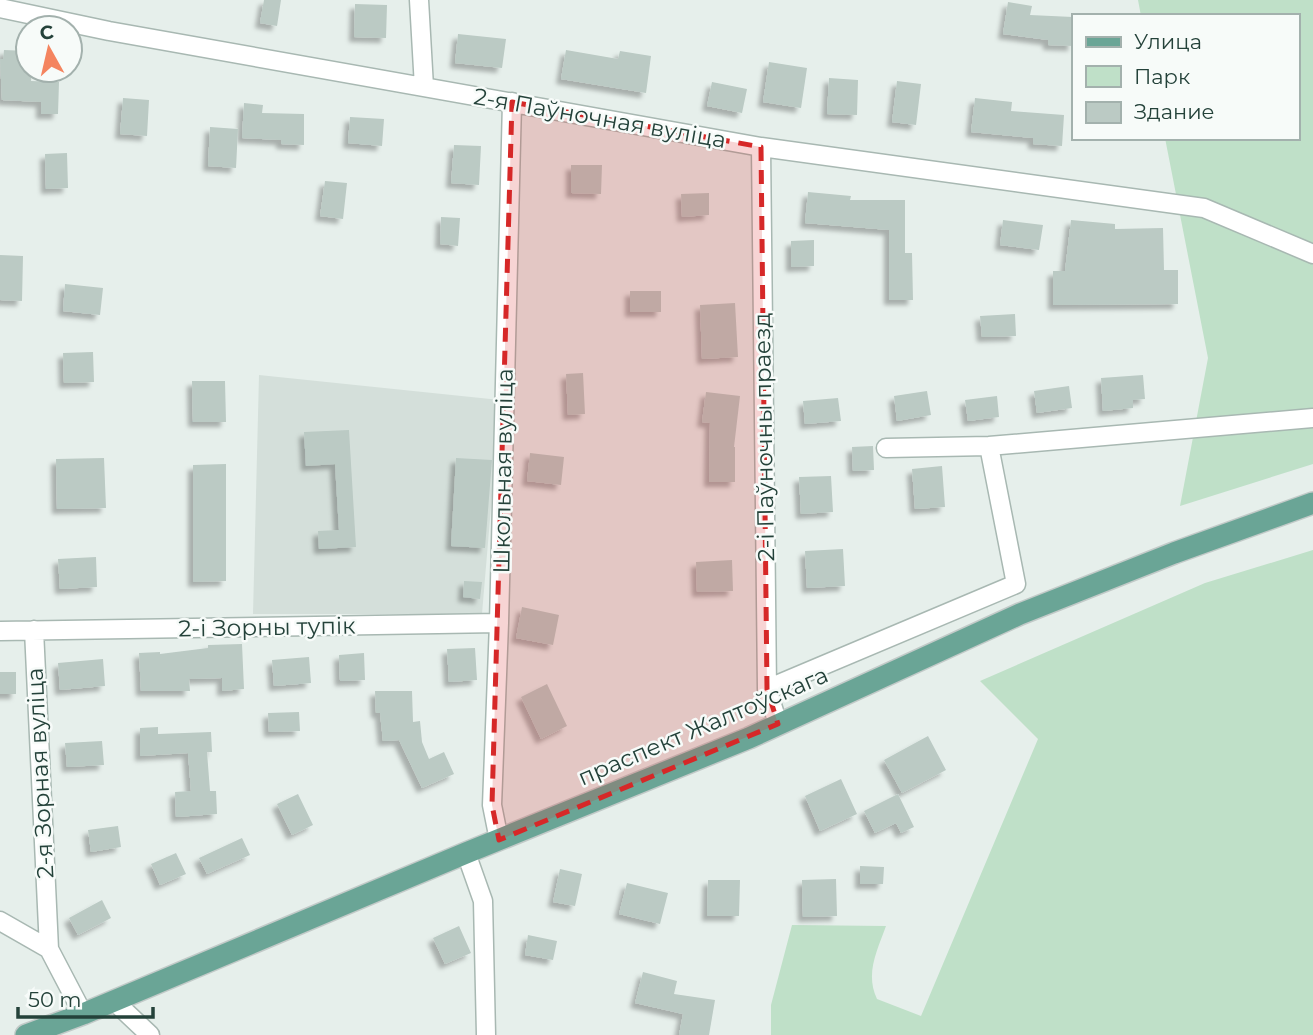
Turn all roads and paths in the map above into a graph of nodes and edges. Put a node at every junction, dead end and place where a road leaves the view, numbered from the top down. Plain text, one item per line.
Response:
1 (419, 0) edge
2 (0, 8) edge
3 (424, 87) junction
4 (512, 102) junction
5 (761, 147) junction
6 (1313, 254) edge
7 (1313, 418) edge
8 (989, 446) junction
9 (886, 447) dead end
10 (1313, 503) edge
11 (499, 623) junction
12 (34, 630) junction
13 (0, 631) edge
14 (767, 689) junction
15 (778, 724) junction
16 (499, 840) junction
17 (466, 853) junction
18 (0, 920) edge
19 (49, 949) junction
20 (114, 1001) junction
21 (83, 1014) junction
22 (26, 1035) edge
23 (150, 1035) edge
24 (486, 1035) edge

1 - 3 street
2 - 3 street, 2-я Паўночная вуліца
3 - 4 street, 2-я Паўночная вуліца
4 - 5 street, 2-я Паўночная вуліца
4 - 11 street, Школьная вуліца
5 - 6 street, 2-я Паўночная вуліца
5 - 14 street, 2-і Паўночны праезд
7 - 8 street
8 - 9 street
8 - 14 street
10 - 15 main road, праспект Жалтоўскага
11 - 12 street, 2-і Зорны тупік
11 - 16 street, Школьная вуліца
12 - 13 street
12 - 19 street, 2-я Зорная вуліца
14 - 15 street, 2-і Паўночны праезд
15 - 16 main road, праспект Жалтоўскага
16 - 17 main road, праспект Жалтоўскага
17 - 20 main road, праспект Жалтоўскага
17 - 24 street
18 - 19 street
19 - 21 street, 2-я Зорная вуліца
20 - 21 main road, праспект Жалтоўскага
20 - 23 street
21 - 22 main road, праспект Жалтоўскага

